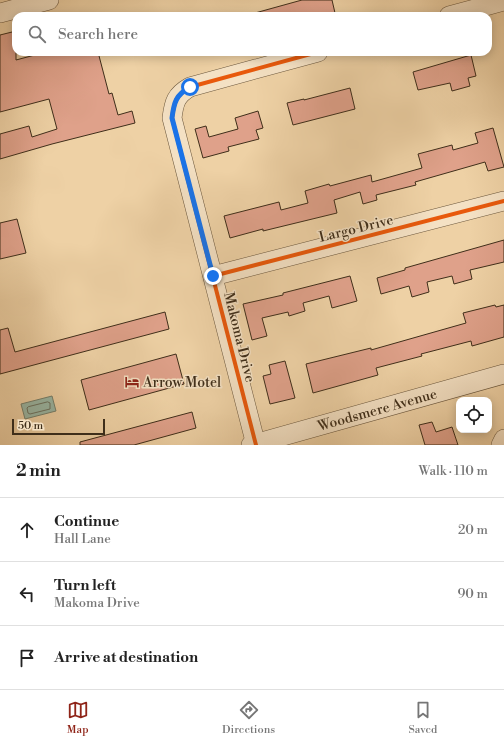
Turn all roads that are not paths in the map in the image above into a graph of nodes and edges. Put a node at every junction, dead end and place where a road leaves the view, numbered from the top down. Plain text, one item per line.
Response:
1 (49, 0) edge
2 (504, 1) edge
3 (464, 12) edge
4 (0, 13) edge
5 (303, 56) edge
6 (504, 201) edge
7 (213, 276) junction
8 (504, 374) edge
9 (504, 439) edge
10 (254, 445) edge
11 (501, 445) edge

1 - 4 street
2 - 3 street
5 - 7 street, Makoma Drive
6 - 7 street, Largo Drive
7 - 10 street, Makoma Drive
8 - 10 street, Woodsmere Avenue
9 - 11 street

